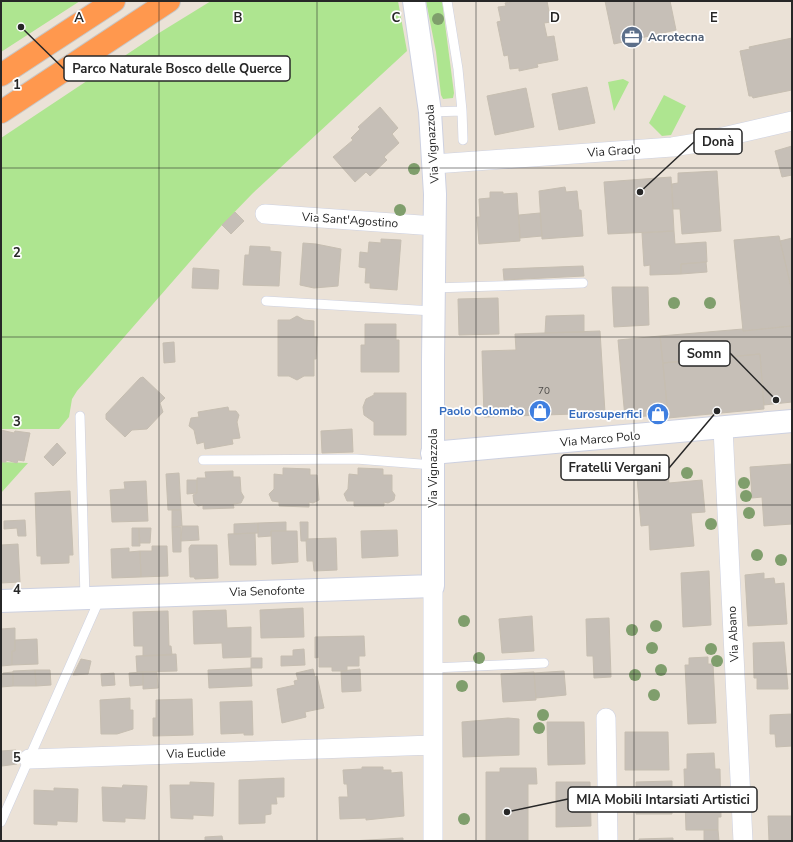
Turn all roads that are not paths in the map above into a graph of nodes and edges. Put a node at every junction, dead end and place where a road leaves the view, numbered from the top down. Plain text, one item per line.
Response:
1 (114, 1) edge
2 (169, 1) edge
3 (414, 1) edge
4 (447, 1) edge
5 (1, 75) edge
6 (462, 111) junction
7 (1, 112) edge
8 (430, 112) junction
9 (792, 121) edge
10 (463, 140) dead end
11 (434, 164) junction
12 (265, 214) dead end
13 (435, 226) junction
14 (583, 283) dead end
15 (434, 288) junction
16 (266, 301) dead end
17 (433, 311) junction
18 (80, 416) dead end
19 (792, 421) edge
20 (723, 428) junction
21 (433, 459) junction
22 (203, 460) dead end
23 (433, 586) junction
24 (93, 597) junction
25 (1, 601) edge
26 (544, 663) dead end
27 (433, 668) junction
28 (606, 718) dead end
29 (433, 745) junction
30 (29, 759) junction
31 (1, 822) edge
32 (433, 841) edge
33 (608, 841) edge
34 (743, 841) edge

1 - 5 highway
2 - 7 highway
3 - 8 street, Via Vignazzola
4 - 6 lane
6 - 8 lane
6 - 10 lane
8 - 11 street, Via Vignazzola
9 - 11 street, Via Grado
11 - 13 street, Via Vignazzola
12 - 13 street, Via Sant'Agostino
13 - 15 street, Via Vignazzola
14 - 15 lane
15 - 17 street, Via Vignazzola
16 - 17 lane
17 - 21 street, Via Vignazzola
18 - 24 lane
19 - 20 street, Via Marco Polo
20 - 21 street, Via Marco Polo
20 - 34 street, Via Abano
21 - 22 lane
21 - 23 street, Via Vignazzola
23 - 24 street, Via Senofonte
23 - 27 street, Via Vignazzola
24 - 25 street, Via Senofonte
24 - 30 lane
26 - 27 lane
27 - 29 street, Via Vignazzola
28 - 33 street
29 - 30 street, Via Euclide
29 - 32 street, Via Vignazzola
30 - 31 lane

